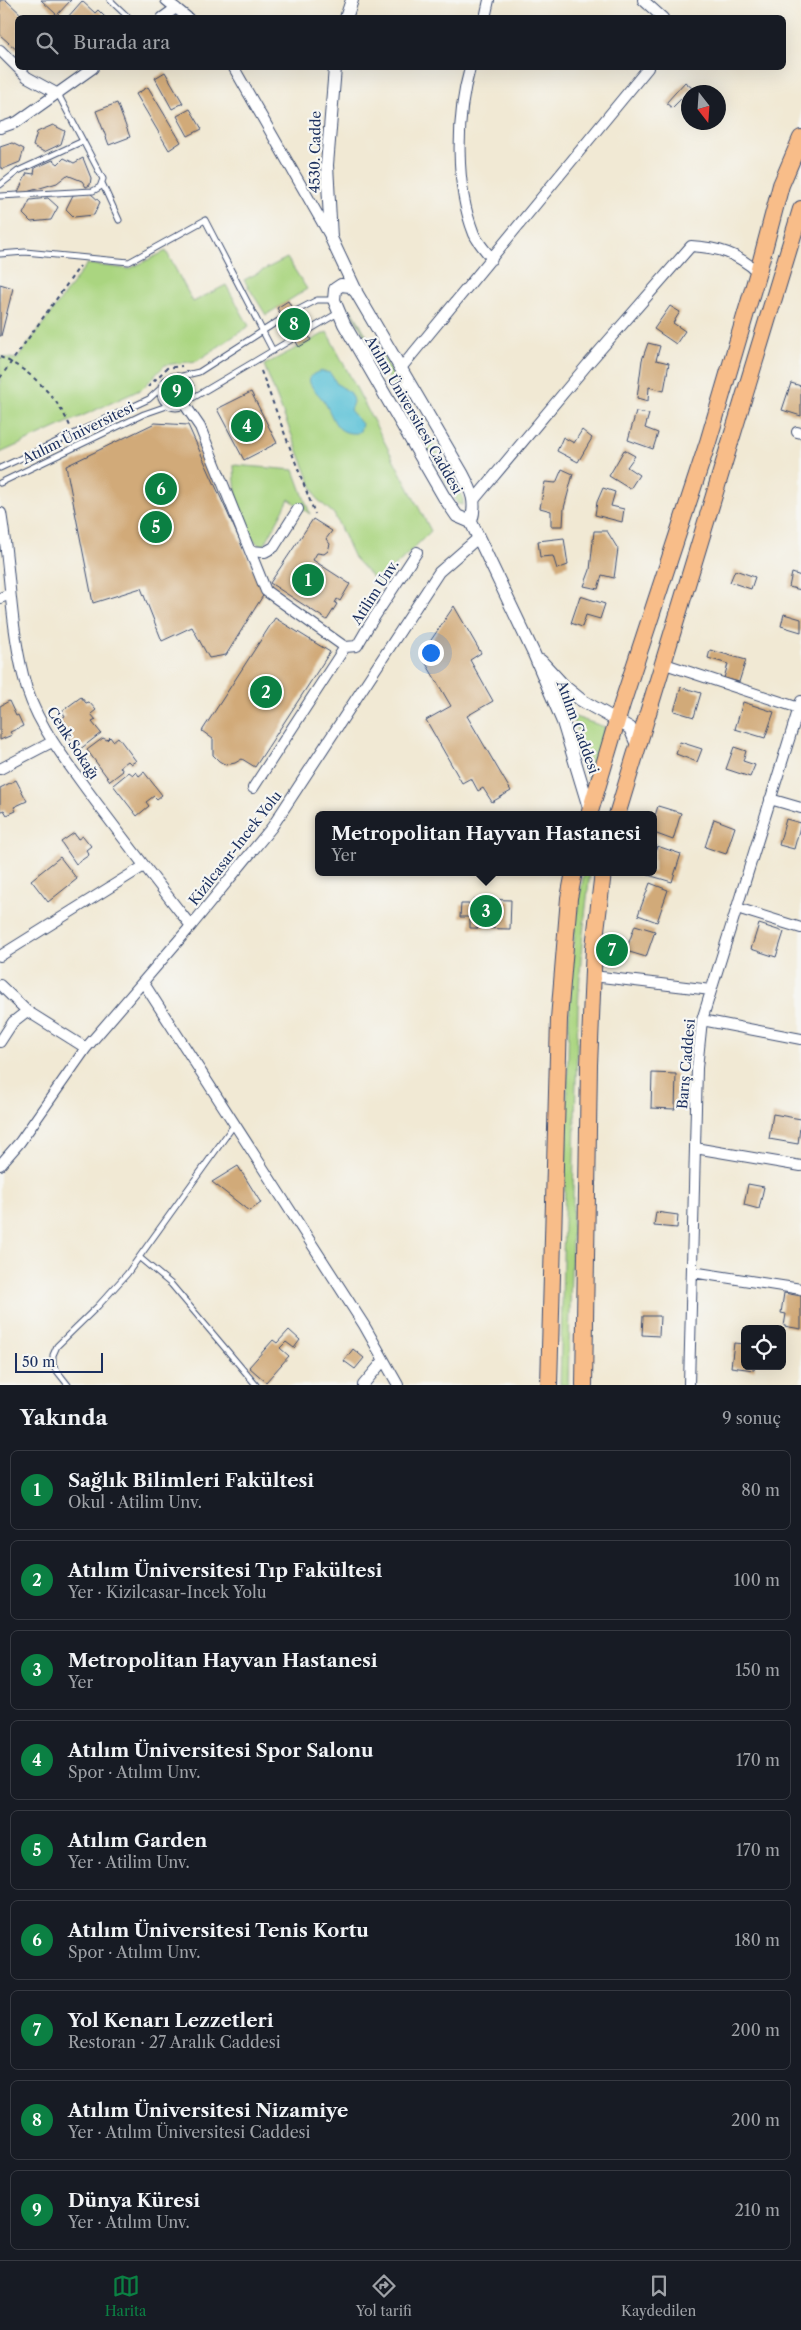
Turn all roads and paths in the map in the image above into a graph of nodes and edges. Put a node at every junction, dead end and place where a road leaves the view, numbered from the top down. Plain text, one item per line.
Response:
1 (110, 0) edge
2 (166, 0) edge
3 (352, 0) edge
4 (489, 0) edge
5 (643, 0) edge
6 (176, 8) junction
7 (126, 15) edge
8 (166, 15) edge
9 (184, 15) edge
10 (347, 15) edge
11 (486, 15) edge
12 (660, 15) edge
13 (0, 50) edge
14 (15, 65) edge
15 (20, 70) edge
16 (90, 70) edge
17 (235, 70) edge
18 (335, 70) edge
19 (470, 70) edge
20 (646, 70) edge
21 (58, 94) junction
22 (0, 128) edge
23 (801, 138) edge
24 (83, 141) junction
25 (102, 183) junction
26 (0, 185) edge
27 (0, 196) edge
28 (801, 209) edge
29 (119, 220) dead end
30 (331, 238) junction
31 (0, 254) edge
32 (86, 258) junction
33 (492, 259) junction
34 (758, 272) junction
35 (356, 292) junction
36 (334, 300) junction
37 (294, 312) dead end
38 (338, 313) junction
39 (283, 318) dead end
40 (262, 331) junction
41 (306, 332) dead end
42 (294, 338) dead end
43 (274, 351) junction
44 (0, 357) edge
45 (11, 362) junction
46 (188, 366) dead end
47 (401, 368) junction
48 (261, 372) dead end
49 (182, 376) junction
50 (0, 378) edge
51 (147, 388) dead end
52 (160, 389) junction
53 (188, 402) junction
54 (168, 406) junction
55 (71, 427) dead end
56 (0, 468) edge
57 (0, 483) edge
58 (474, 500) junction
59 (298, 509) dead end
60 (1, 513) dead end
61 (315, 514) dead end
62 (471, 522) junction
63 (478, 538) junction
64 (250, 552) junction
65 (417, 552) dead end
66 (10, 594) junction
67 (0, 598) edge
68 (345, 648) junction
69 (534, 654) junction
70 (662, 663) junction
71 (800, 704) edge
72 (618, 720) junction
73 (52, 742) junction
74 (637, 745) junction
75 (0, 770) edge
76 (252, 788) dead end
77 (770, 799) junction
78 (801, 808) edge
79 (588, 811) edge
80 (590, 811) edge
81 (618, 811) edge
82 (144, 866) junction
83 (573, 876) edge
84 (602, 876) edge
85 (737, 908) junction
86 (191, 926) junction
87 (801, 928) edge
88 (0, 956) edge
89 (593, 976) junction
90 (143, 982) junction
91 (0, 985) edge
92 (712, 990) junction
93 (27, 1011) junction
94 (702, 1020) junction
95 (801, 1039) edge
96 (0, 1042) edge
97 (86, 1048) junction
98 (234, 1124) junction
99 (695, 1148) junction
100 (0, 1165) edge
101 (801, 1166) edge
102 (140, 1258) junction
103 (692, 1272) junction
104 (801, 1289) edge
105 (384, 1360) junction
106 (68, 1385) edge
107 (256, 1385) edge
108 (363, 1385) edge
109 (398, 1385) edge
110 (549, 1385) edge
111 (584, 1385) edge
112 (691, 1385) edge

1 - 7 lane
2 - 6 street
3 - 10 street
4 - 11 street
5 - 12 street
6 - 8 street
6 - 9 street
13 - 14 street
15 - 21 street
16 - 21 street
17 - 30 street, Atılım Üniversitesi Caddesi
18 - 30 street, 4530. Cadde
19 - 33 street
20 - 33 street
21 - 22 street
21 - 24 lane
23 - 34 main road
24 - 25 lane
24 - 26 lane
25 - 27 lane
25 - 29 lane
28 - 70 main road
30 - 35 street, Atılım Üniversitesi Caddesi
31 - 32 lane
32 - 40 lane
32 - 45 path
33 - 47 street
34 - 58 street
34 - 72 main road
35 - 36 street
35 - 47 street, Atılım Üniversitesi Caddesi
36 - 37 lane
36 - 38 street, Atılım Üniversitesi Caddesi
38 - 41 lane
38 - 62 street, Atılım Üniversitesi Caddesi
39 - 40 lane
40 - 43 lane
40 - 49 lane
42 - 43 lane, Atılım Üniversitesi
43 - 53 lane, Atılım Üniversitesi
44 - 45 path
45 - 50 path
45 - 55 path
46 - 51 path
47 - 58 street, Atılım Üniversitesi Caddesi
48 - 61 path
49 - 52 lane, Atılım Üniversitesi
49 - 53 lane
52 - 54 lane
52 - 56 lane, Atılım Üniversitesi
53 - 54 lane, Atılım Üniversitesi
53 - 64 street
54 - 57 lane, Atılım Üniversitesi
58 - 62 street, Atılım Üniversitesi Caddesi
59 - 64 street
60 - 66 street, Cenk Sokağı
62 - 63 street, Atılım Caddesi
63 - 69 street, Atılım Caddesi
63 - 86 street, Kizilcasar-Incek Yolu
64 - 68 street
65 - 68 street, Atilim Unv.
66 - 67 street
66 - 73 street, Cenk Sokağı
68 - 76 street
69 - 72 street, Atılım Caddesi
69 - 79 street, Atılım Caddesi
70 - 71 street
70 - 74 main road
71 - 77 street, Barış Caddesi
72 - 74 street, Atılım Caddesi
72 - 80 main road
73 - 75 street
73 - 82 street, Cenk Sokağı
74 - 81 main road
77 - 78 street
77 - 85 street, Barış Caddesi
82 - 86 street, Cenk Sokağı
82 - 88 street
83 - 110 main road
84 - 89 main road
85 - 87 street
85 - 92 street, Barış Caddesi
86 - 90 street, Kizilcasar-Incek Yolu
89 - 92 street
89 - 111 main road
90 - 97 street, Kizilcasar-Incek Yolu
90 - 98 street
91 - 93 street
92 - 94 street, Barış Caddesi
93 - 96 street
93 - 97 street
94 - 95 street
94 - 99 street, Barış Caddesi
97 - 100 street, Kizilcasar-Incek Yolu
98 - 102 lane
98 - 105 street
99 - 101 street
99 - 103 street, Barış Caddesi
102 - 106 lane
102 - 107 lane
103 - 104 street
103 - 112 street, Barış Caddesi
105 - 108 street
105 - 109 street

